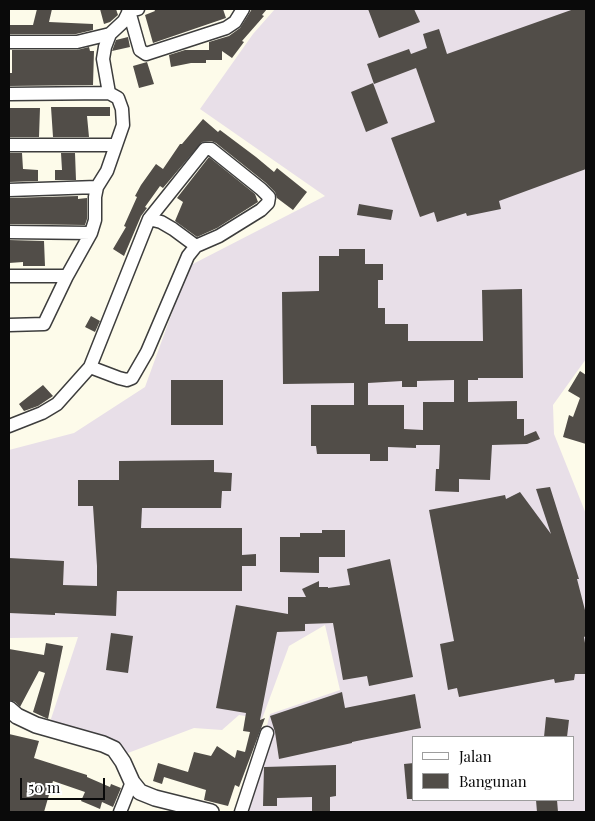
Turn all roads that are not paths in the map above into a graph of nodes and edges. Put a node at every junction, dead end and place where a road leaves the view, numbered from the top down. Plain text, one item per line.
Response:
1 (132, 10) edge
2 (238, 12) edge
3 (110, 34) junction
4 (9, 42) edge
5 (109, 93) junction
6 (9, 94) edge
7 (9, 145) edge
8 (116, 145) junction
9 (97, 187) junction
10 (9, 190) edge
11 (148, 219) junction
12 (9, 232) edge
13 (91, 233) junction
14 (196, 246) junction
15 (9, 276) edge
16 (67, 276) junction
17 (9, 326) edge
18 (90, 367) junction
19 (9, 426) edge
20 (9, 709) edge
21 (267, 732) dead end
22 (132, 782) junction
23 (120, 812) edge
24 (211, 812) edge
25 (242, 812) edge

1 - 2 street
1 - 3 street
3 - 4 street
3 - 5 street
5 - 6 street
5 - 8 street
7 - 8 street
8 - 9 street
9 - 10 street
9 - 13 street
11 - 14 street
11 - 14 street
11 - 18 street
12 - 13 street
13 - 16 street
14 - 18 street
15 - 16 street
16 - 17 street
18 - 19 street
20 - 22 street
21 - 25 street
22 - 23 street
22 - 24 street

